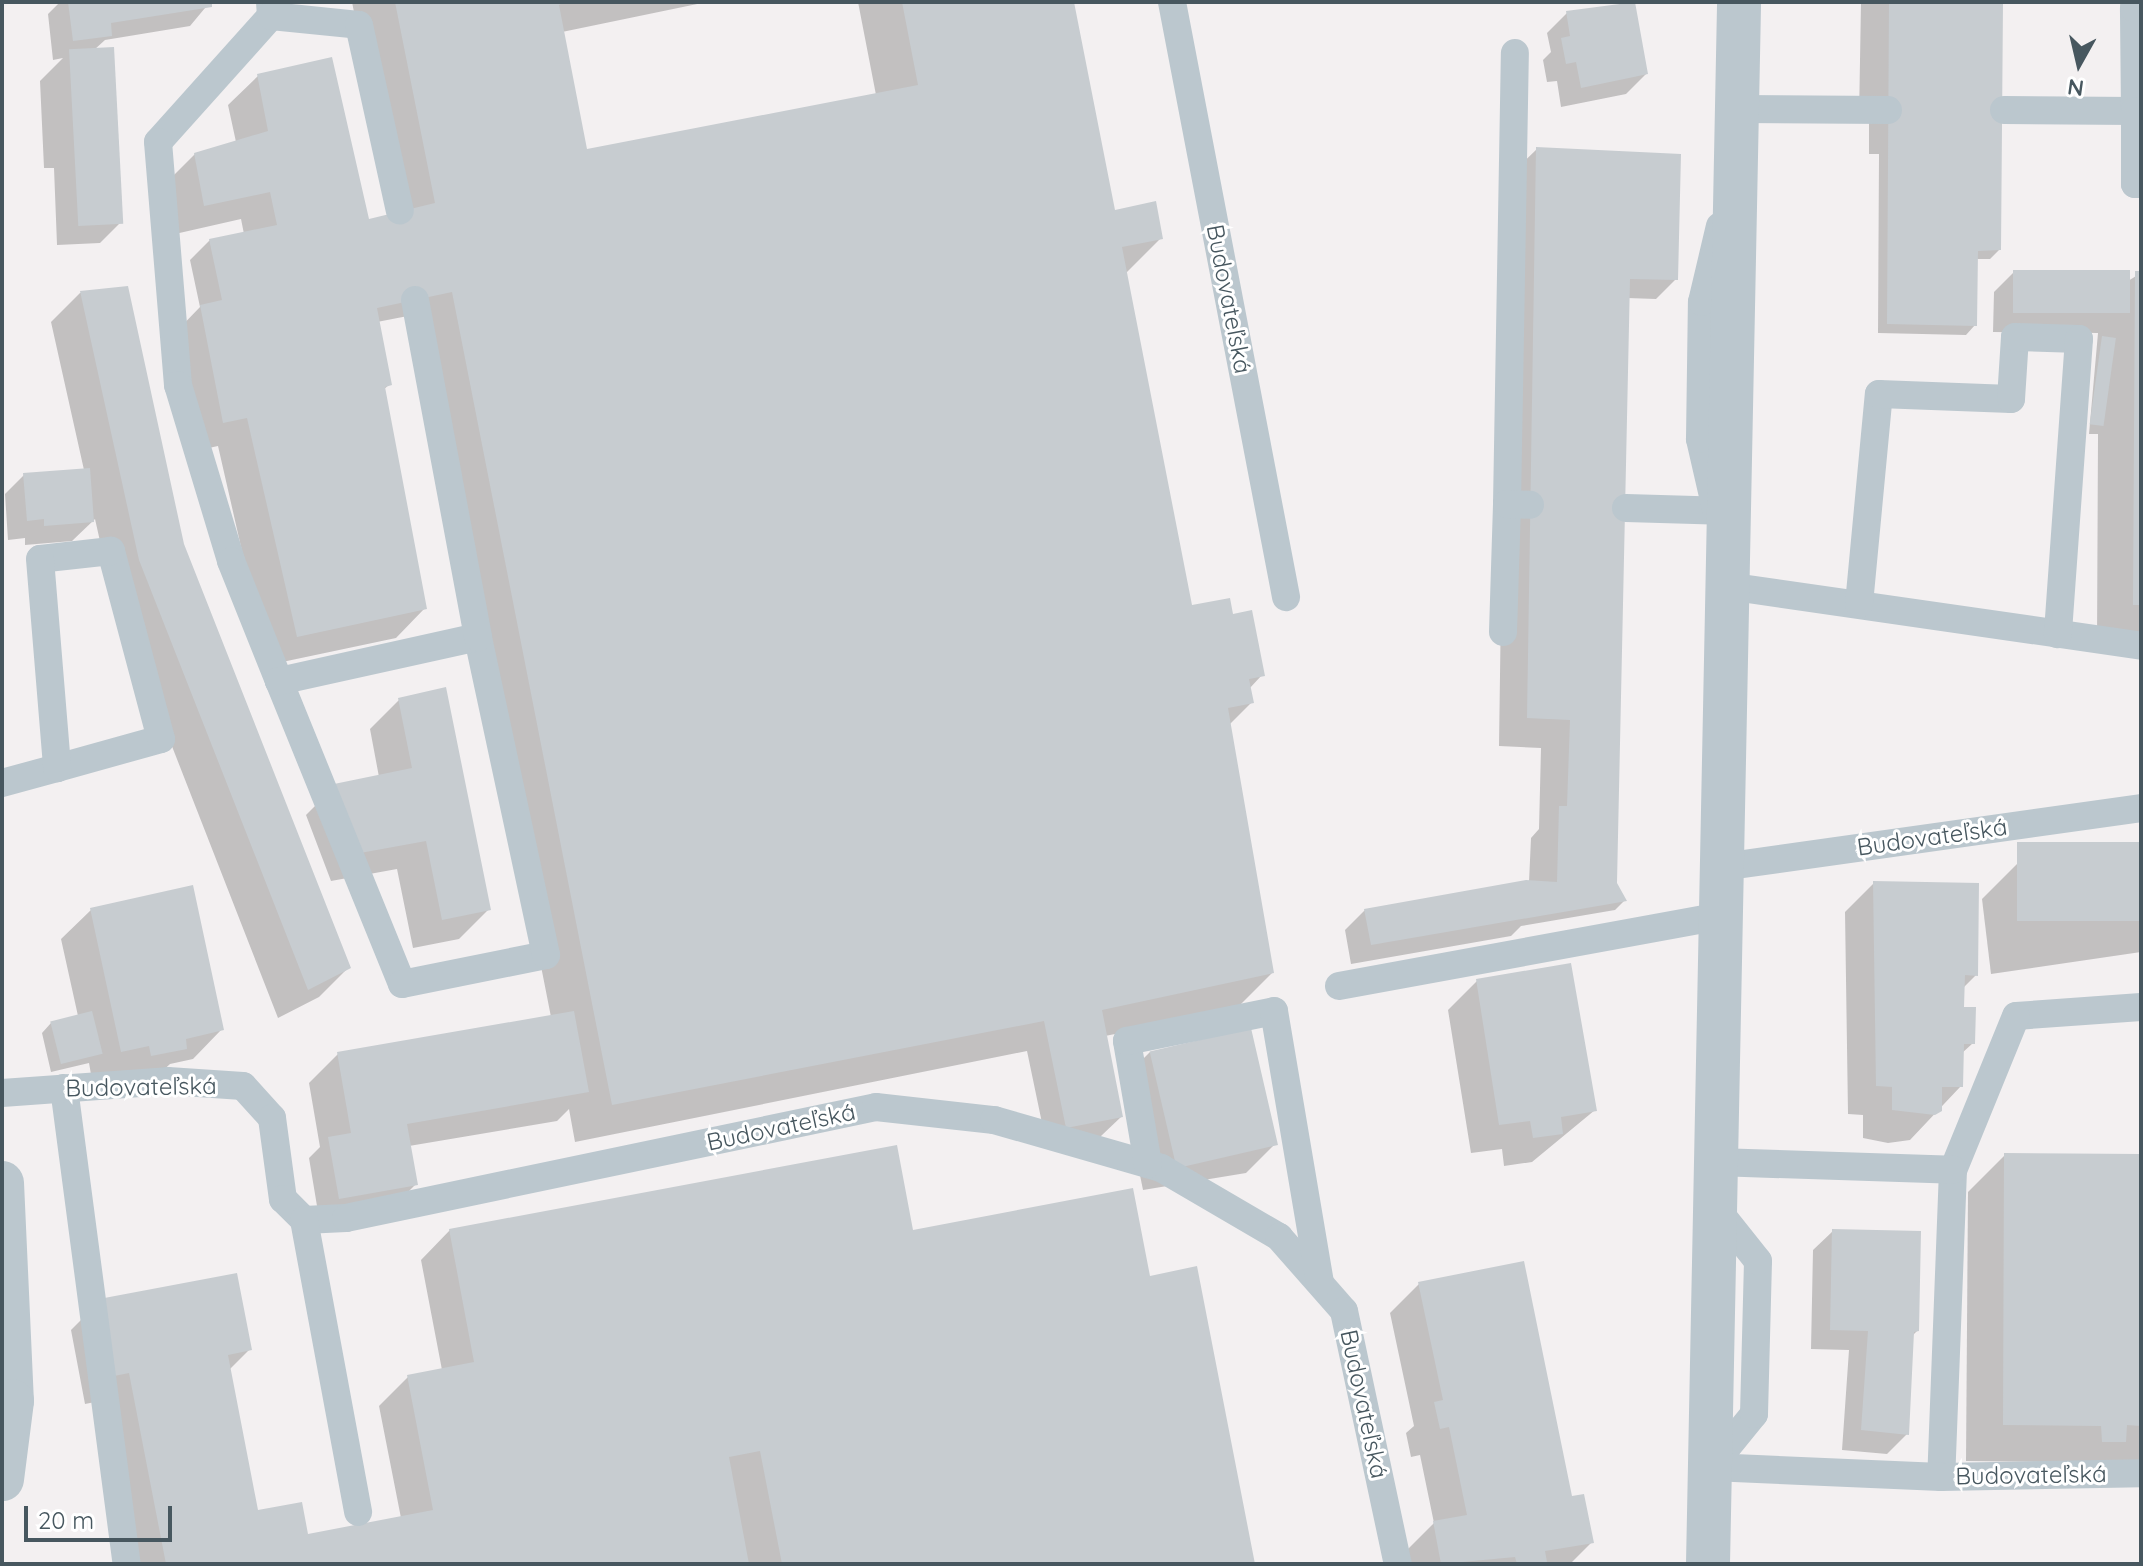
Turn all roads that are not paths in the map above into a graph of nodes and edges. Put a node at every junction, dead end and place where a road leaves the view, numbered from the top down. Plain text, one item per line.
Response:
1 (1172, 2) edge
2 (1739, 2) edge
3 (2141, 8) edge
4 (270, 9) edge
5 (1515, 53) dead end
6 (1737, 109) junction
7 (1888, 110) dead end
8 (2004, 110) dead end
9 (2135, 111) junction
10 (2141, 184) edge
11 (400, 211) dead end
12 (415, 300) dead end
13 (1626, 508) dead end
14 (1723, 511) junction
15 (1728, 573) junction
16 (1286, 597) dead end
17 (1859, 604) junction
18 (1503, 632) dead end
19 (2058, 634) junction
20 (478, 637) junction
21 (2141, 646) edge
22 (279, 681) junction
23 (57, 768) junction
24 (2, 783) edge
25 (2141, 808) edge
26 (1722, 867) junction
27 (1721, 916) junction
28 (1339, 986) dead end
29 (2141, 1007) edge
30 (64, 1088) junction
31 (2, 1093) edge
32 (1716, 1162) junction
33 (1148, 1164) junction
34 (1953, 1170) junction
35 (2, 1183) edge
36 (304, 1220) junction
37 (1321, 1285) junction
38 (1711, 1467) junction
39 (2141, 1473) edge
40 (1941, 1477) junction
41 (2, 1479) edge
42 (358, 1512) dead end
43 (127, 1564) edge
44 (1398, 1564) edge
45 (1708, 1564) edge

1 - 16 lane, Budovateľská
2 - 6 street
3 - 9 lane
4 - 11 lane
4 - 22 lane
5 - 18 lane
6 - 7 lane
6 - 14 street
8 - 9 lane
9 - 10 lane
12 - 20 lane
13 - 14 lane
14 - 15 street
15 - 17 lane
15 - 26 street
17 - 19 lane
17 - 19 lane
19 - 21 lane
20 - 22 lane
20 - 22 lane
23 - 23 lane
23 - 24 lane
25 - 26 lane, Budovateľská
26 - 27 street
27 - 28 lane
27 - 32 street
29 - 34 lane, Budovateľská
30 - 31 lane, Budovateľská
30 - 36 lane, Budovateľská
30 - 43 lane
32 - 34 lane
32 - 38 street
33 - 36 lane, Budovateľská
33 - 37 lane, Budovateľská
33 - 37 lane
34 - 40 lane, Budovateľská
35 - 41 street
36 - 42 lane
37 - 44 lane, Budovateľská
38 - 40 lane
38 - 45 street
39 - 40 lane, Budovateľská

